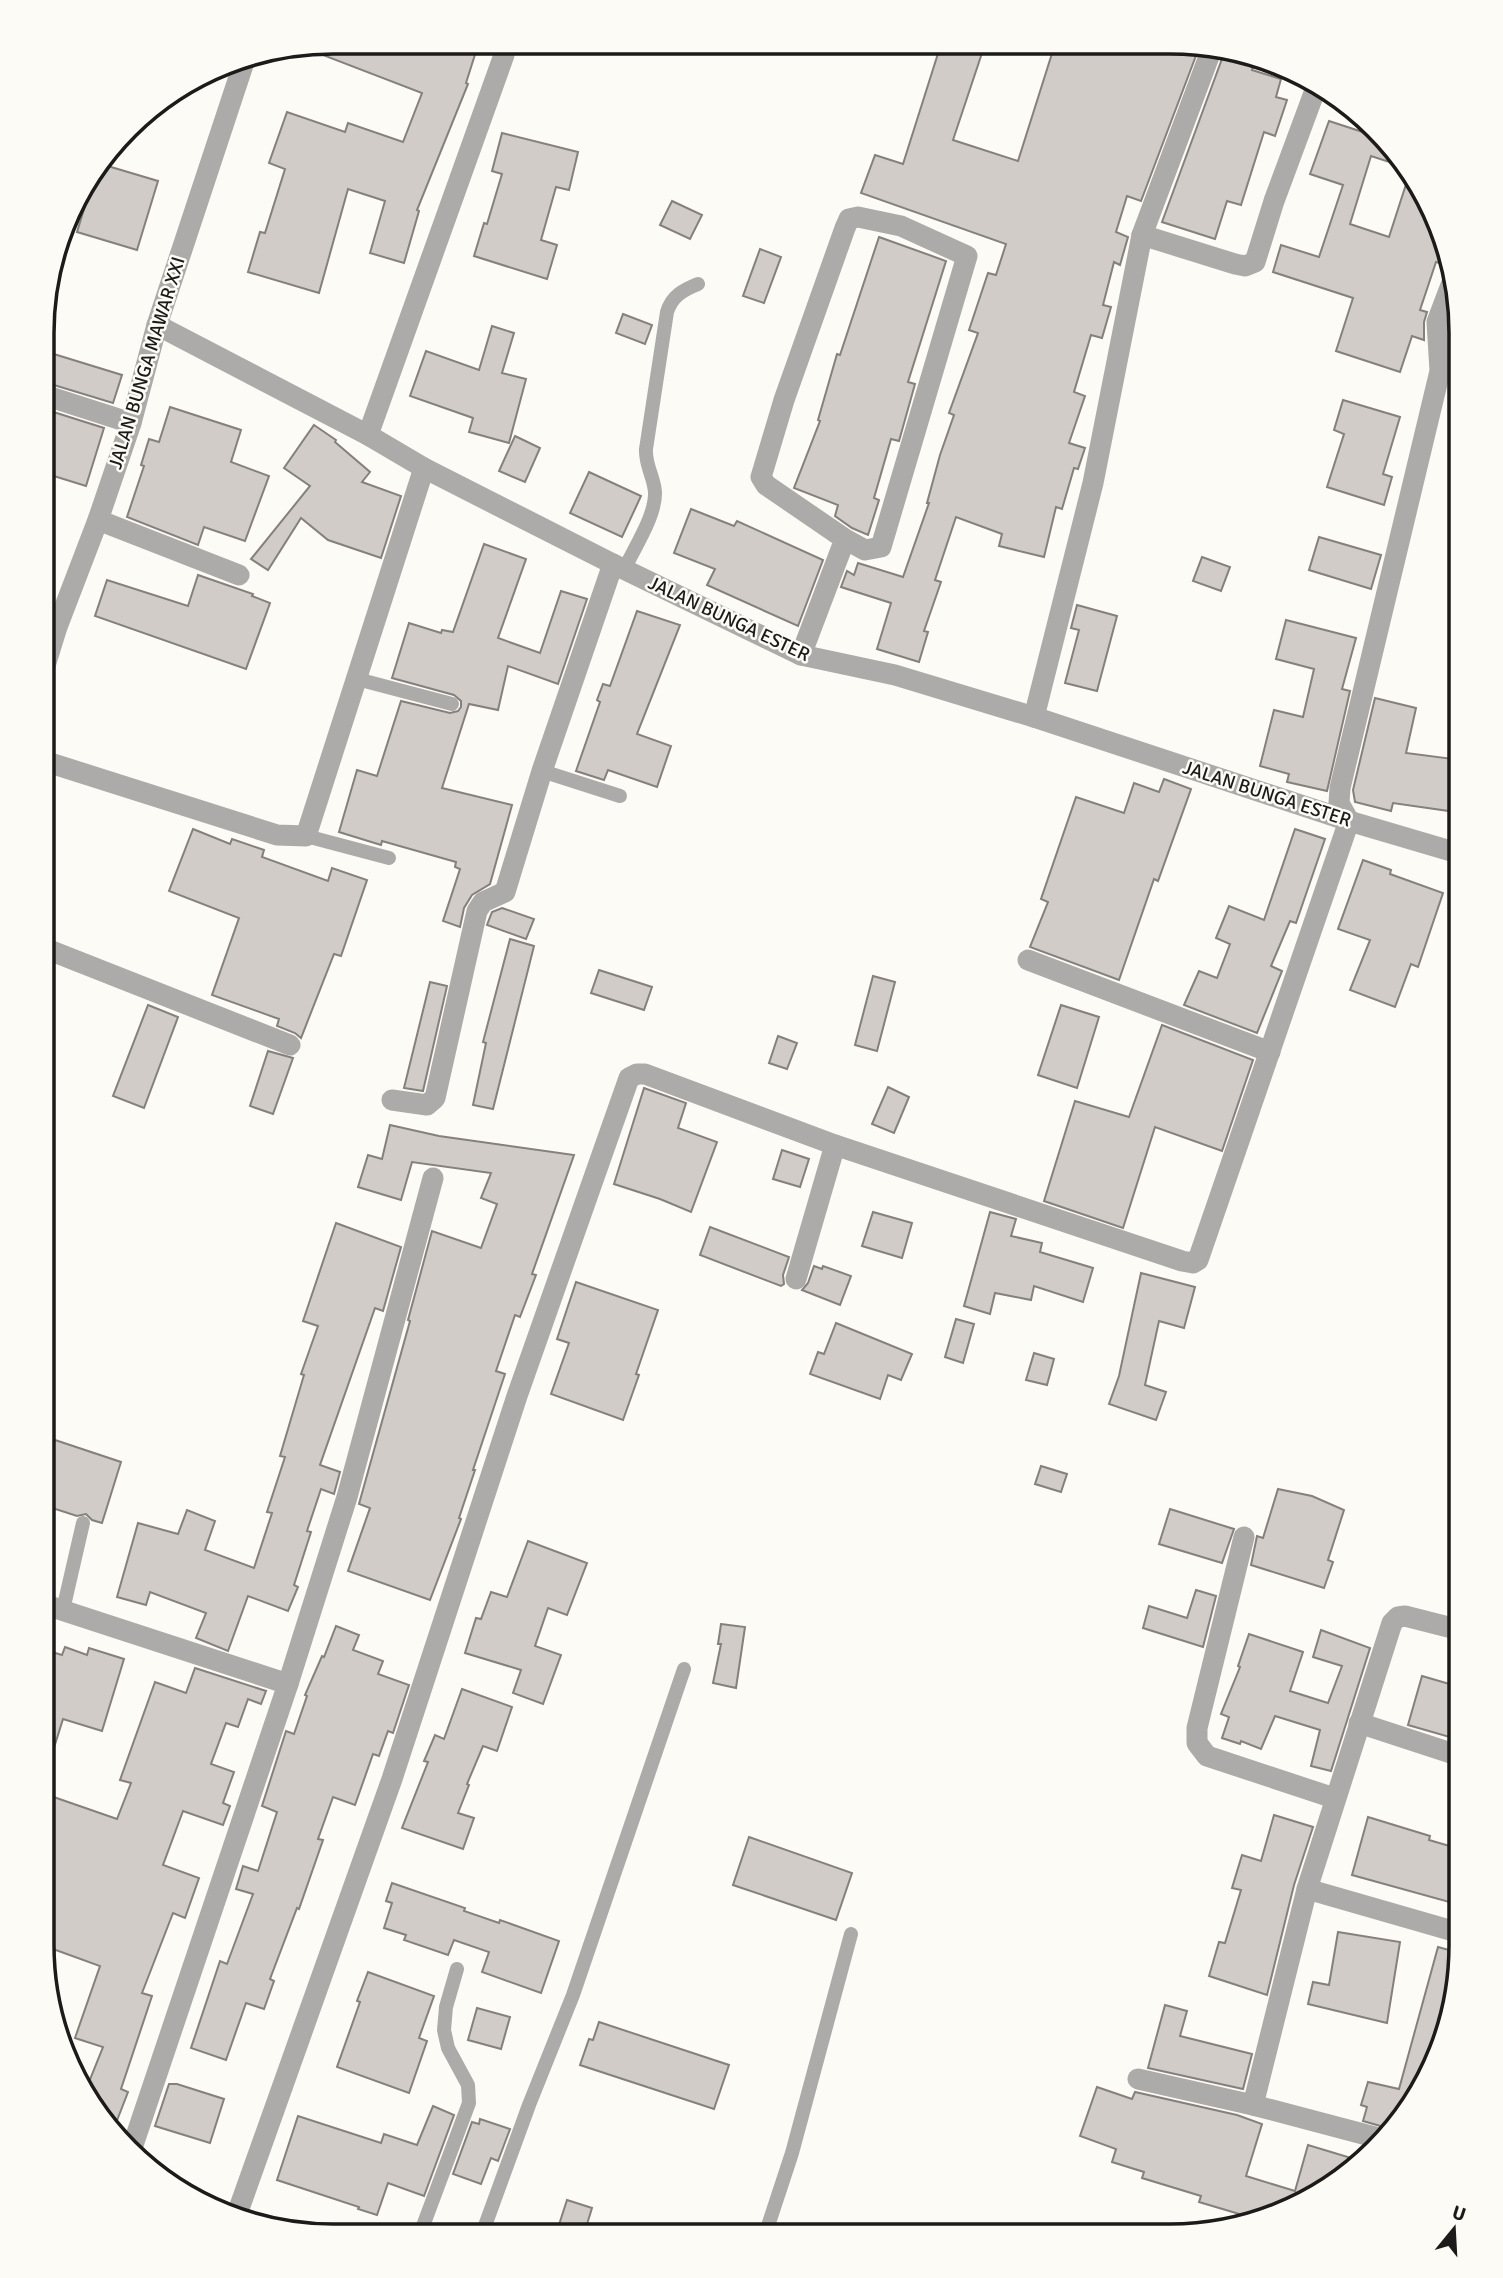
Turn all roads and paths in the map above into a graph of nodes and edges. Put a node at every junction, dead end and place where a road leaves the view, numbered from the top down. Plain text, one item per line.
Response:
1 (504, 55) dead end
2 (1209, 57) edge
3 (241, 70) edge
4 (1313, 95) edge
5 (1142, 234) junction
6 (698, 284) dead end
7 (1446, 298) edge
8 (157, 325) junction
9 (54, 398) edge
10 (131, 423) junction
11 (368, 435) junction
12 (424, 468) junction
13 (98, 520) junction
14 (845, 539) junction
15 (618, 567) junction
16 (239, 575) dead end
17 (54, 616) edge
18 (801, 655) junction
19 (357, 679) junction
20 (453, 704) dead end
21 (1034, 717) junction
22 (54, 764) edge
23 (542, 771) junction
24 (620, 796) dead end
25 (1349, 821) junction
26 (306, 836) junction
27 (1449, 850) edge
28 (389, 858) dead end
29 (54, 952) edge
30 (1028, 961) dead end
31 (290, 1045) dead end
32 (1270, 1052) junction
33 (391, 1100) dead end
34 (835, 1145) junction
35 (433, 1178) dead end
36 (796, 1279) dead end
37 (83, 1523) dead end
38 (1244, 1537) dead end
39 (54, 1604) edge
40 (54, 1607) edge
41 (1449, 1627) edge
42 (684, 1669) dead end
43 (288, 1684) junction
44 (1359, 1724) junction
45 (1449, 1753) edge
46 (1334, 1798) junction
47 (1307, 1889) junction
48 (1449, 1930) edge
49 (851, 1934) dead end
50 (457, 1969) dead end
51 (1138, 2079) dead end
52 (1253, 2105) junction
53 (1373, 2136) edge
54 (135, 2141) edge
55 (241, 2208) edge
56 (423, 2224) edge
57 (486, 2224) edge
58 (769, 2224) edge

1 - 11 street
2 - 5 street
3 - 8 street, JALAN BUNGA MAWAR XXI
4 - 5 street
5 - 21 street
6 - 15 lane
7 - 25 street
8 - 10 street, JALAN BUNGA MAWAR XXI
8 - 11 street, JALAN BUNGA ESTER
9 - 10 street
10 - 13 street, JALAN BUNGA MAWAR XXI
11 - 12 street, JALAN BUNGA ESTER
12 - 15 street, JALAN BUNGA ESTER
12 - 19 street
13 - 16 street
13 - 17 street, JALAN BUNGA MAWAR XXI
14 - 14 street
14 - 18 street
15 - 18 street, JALAN BUNGA ESTER
15 - 23 street
18 - 21 street, JALAN BUNGA ESTER
19 - 20 lane
19 - 26 street
21 - 25 street, JALAN BUNGA ESTER
22 - 26 street
23 - 24 lane
23 - 33 street
25 - 27 street, JALAN BUNGA ESTER
25 - 32 street
26 - 28 lane
29 - 31 street
30 - 32 street
32 - 34 street
34 - 36 street
34 - 55 street
35 - 43 street
37 - 39 lane
38 - 46 street
40 - 43 street
41 - 44 street
42 - 57 lane
43 - 54 street
44 - 45 street
44 - 46 street
46 - 47 street
47 - 48 street
47 - 52 street
49 - 58 lane
50 - 56 lane
51 - 52 street
52 - 53 street

